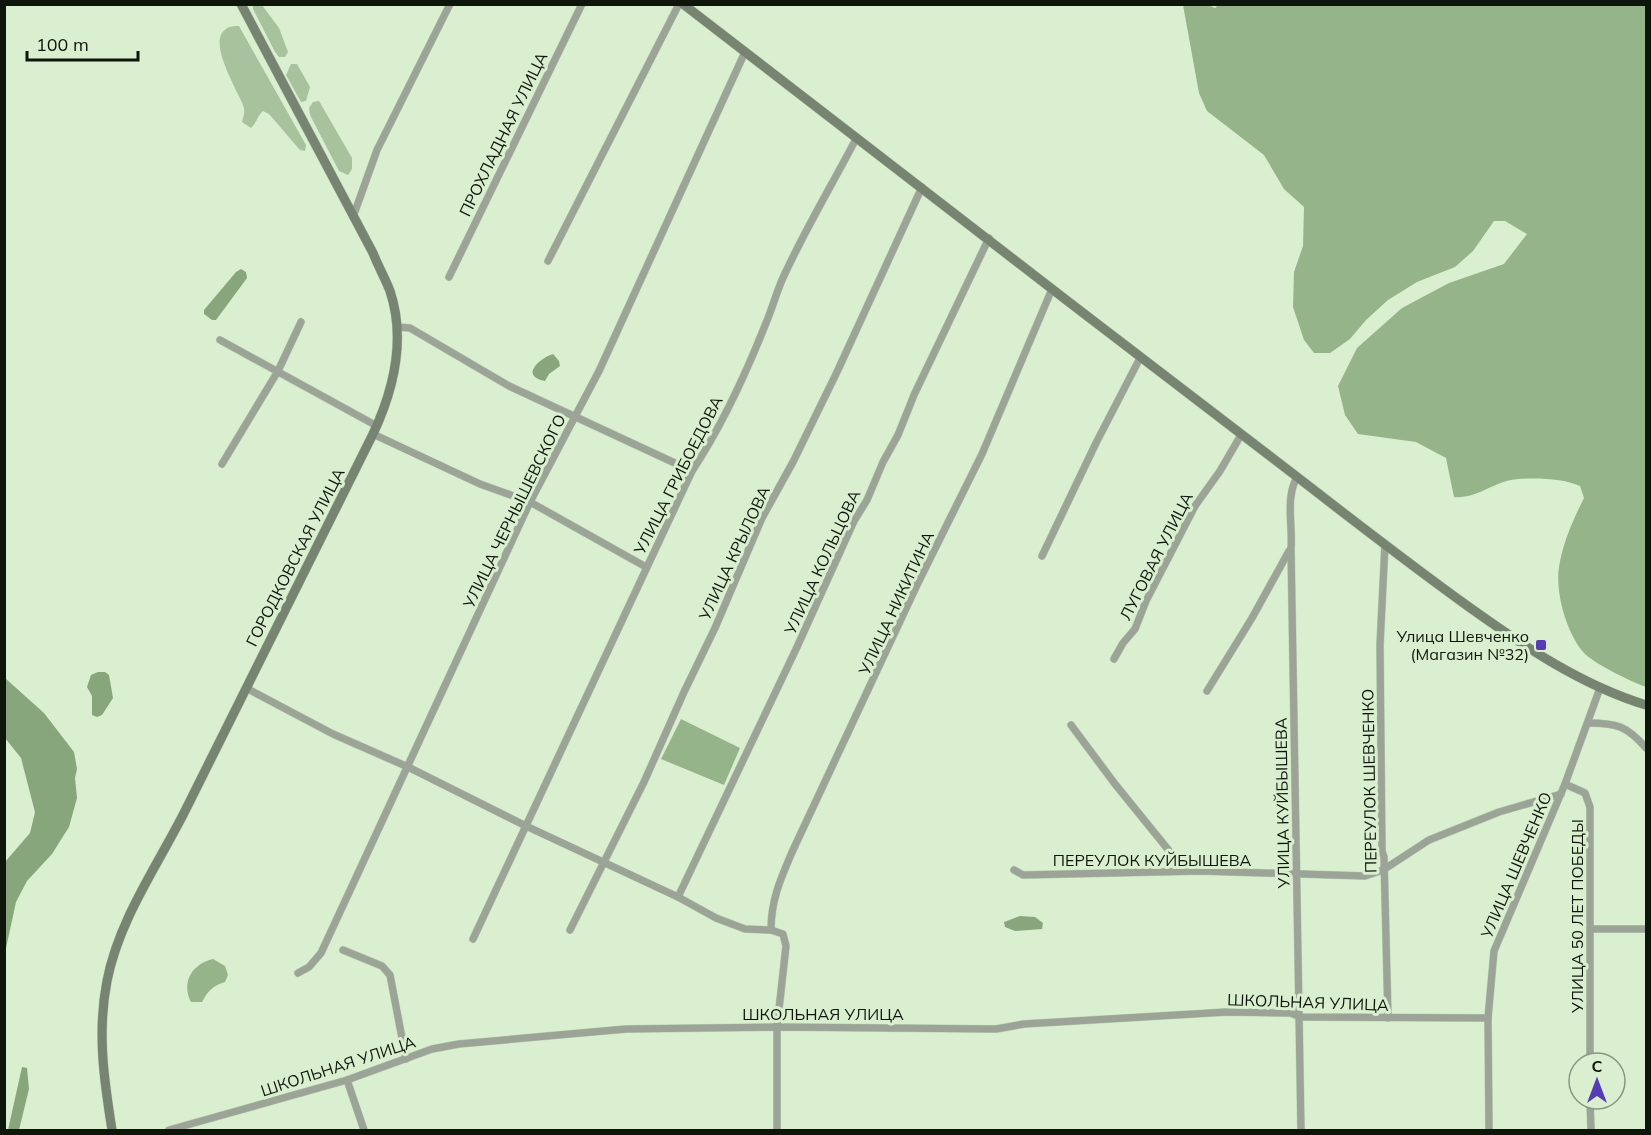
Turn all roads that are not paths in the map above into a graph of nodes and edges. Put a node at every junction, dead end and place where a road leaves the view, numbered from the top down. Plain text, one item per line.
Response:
1 (242, 4) edge
2 (450, 4) edge
3 (582, 4) edge
4 (681, 4) edge
5 (745, 52) junction
6 (857, 137) junction
7 (922, 187) junction
8 (353, 217) junction
9 (989, 238) junction
10 (548, 261) dead end
11 (449, 277) dead end
12 (1052, 289) junction
13 (302, 322) dead end
14 (397, 327) junction
15 (220, 340) dead end
16 (1140, 358) junction
17 (278, 370) junction
18 (576, 416) junction
19 (375, 430) junction
20 (1241, 435) junction
21 (222, 464) dead end
22 (692, 471) junction
23 (1297, 477) junction
24 (531, 501) junction
25 (1384, 544) junction
26 (1291, 549) junction
27 (1042, 556) dead end
28 (646, 567) junction
29 (1114, 659) dead end
30 (246, 688) junction
31 (1600, 688) junction
32 (1207, 691) dead end
33 (1647, 705) edge
34 (1588, 723) junction
35 (1071, 725) dead end
36 (1647, 748) edge
37 (408, 767) junction
38 (1565, 784) junction
39 (1561, 794) junction
40 (526, 826) junction
41 (603, 862) junction
42 (1014, 870) dead end
43 (1383, 870) junction
44 (1201, 871) junction
45 (1296, 875) junction
46 (678, 897) junction
47 (1591, 928) junction
48 (1647, 928) edge
49 (570, 930) dead end
50 (771, 930) junction
51 (474, 939) dead end
52 (343, 950) dead end
53 (298, 973) dead end
54 (1300, 1017) junction
55 (1388, 1018) junction
56 (1488, 1018) junction
57 (777, 1027) junction
58 (1590, 1051) edge
59 (406, 1059) junction
60 (347, 1080) junction
61 (1590, 1111) edge
62 (112, 1131) edge
63 (169, 1131) edge
64 (364, 1131) edge
65 (777, 1131) edge
66 (1301, 1131) edge
67 (1489, 1131) edge
68 (1591, 1131) edge

1 - 8 main road, ГОРОДКОВСКАЯ УЛИЦА
2 - 8 street
3 - 11 street, ПРОХЛАДНАЯ УЛИЦА
4 - 5 main road
4 - 10 street
5 - 6 main road
5 - 18 street, УЛИЦА ЧЕРНЫШЕВСКОГО
6 - 7 main road
6 - 22 street, УЛИЦА ГРИБОЕДОВА
7 - 9 main road
7 - 41 street, УЛИЦА КРЫЛОВА
8 - 14 main road, ГОРОДКОВСКАЯ УЛИЦА
9 - 12 main road
9 - 46 street, УЛИЦА КОЛЬЦОВА
12 - 16 main road
12 - 50 street, УЛИЦА НИКИТИНА
13 - 17 street
14 - 18 street
14 - 19 main road, ГОРОДКОВСКАЯ УЛИЦА
15 - 17 street
16 - 20 main road
16 - 27 street
17 - 19 street
17 - 21 street
18 - 22 street
18 - 24 street, УЛИЦА ЧЕРНЫШЕВСКОГО
19 - 24 street
19 - 30 main road, ГОРОДКОВСКАЯ УЛИЦА
20 - 23 main road
20 - 29 street, ЛУГОВАЯ УЛИЦА
22 - 28 street, УЛИЦА ГРИБОЕДОВА
23 - 25 main road
23 - 26 street, УЛИЦА КУЙБЫШЕВА
24 - 28 street
24 - 37 street, УЛИЦА ЧЕРНЫШЕВСКОГО
25 - 31 main road
25 - 43 street, ПЕРЕУЛОК ШЕВЧЕНКО
26 - 32 street
26 - 45 street, УЛИЦА КУЙБЫШЕВА
28 - 40 street, УЛИЦА ГРИБОЕДОВА
30 - 37 street
30 - 62 main road, ГОРОДКОВСКАЯ УЛИЦА
31 - 33 main road
31 - 34 street, УЛИЦА ШЕВЧЕНКО
34 - 36 street
34 - 38 street, УЛИЦА ШЕВЧЕНКО
35 - 44 street
37 - 40 street
37 - 53 street, УЛИЦА ЧЕРНЫШЕВСКОГО
38 - 39 street, УЛИЦА ШЕВЧЕНКО
38 - 47 street, УЛИЦА 50 ЛЕТ ПОБЕДЫ
39 - 43 street, ПЕРЕУЛОК КУЙБЫШЕВА
39 - 56 street, УЛИЦА ШЕВЧЕНКО
40 - 41 street
40 - 51 street, УЛИЦА ГРИБОЕДОВА
41 - 46 street
41 - 49 street, УЛИЦА КРЫЛОВА
42 - 44 street, ПЕРЕУЛОК КУЙБЫШЕВА
43 - 45 street, ПЕРЕУЛОК КУЙБЫШЕВА
43 - 55 street, ПЕРЕУЛОК ШЕВЧЕНКО
44 - 45 street, ПЕРЕУЛОК КУЙБЫШЕВА
45 - 54 street, УЛИЦА КУЙБЫШЕВА
46 - 50 street
47 - 48 street
47 - 58 street, УЛИЦА 50 ЛЕТ ПОБЕДЫ
50 - 57 street
52 - 59 street
54 - 55 street, ШКОЛЬНАЯ УЛИЦА
54 - 57 street, ШКОЛЬНАЯ УЛИЦА
54 - 66 street, УЛИЦА КУЙБЫШЕВА
55 - 56 street, ШКОЛЬНАЯ УЛИЦА
56 - 67 street, УЛИЦА ШЕВЧЕНКО
57 - 59 street, ШКОЛЬНАЯ УЛИЦА
57 - 65 street
59 - 60 street, ШКОЛЬНАЯ УЛИЦА
60 - 63 street, ШКОЛЬНАЯ УЛИЦА
60 - 64 street
61 - 68 street

